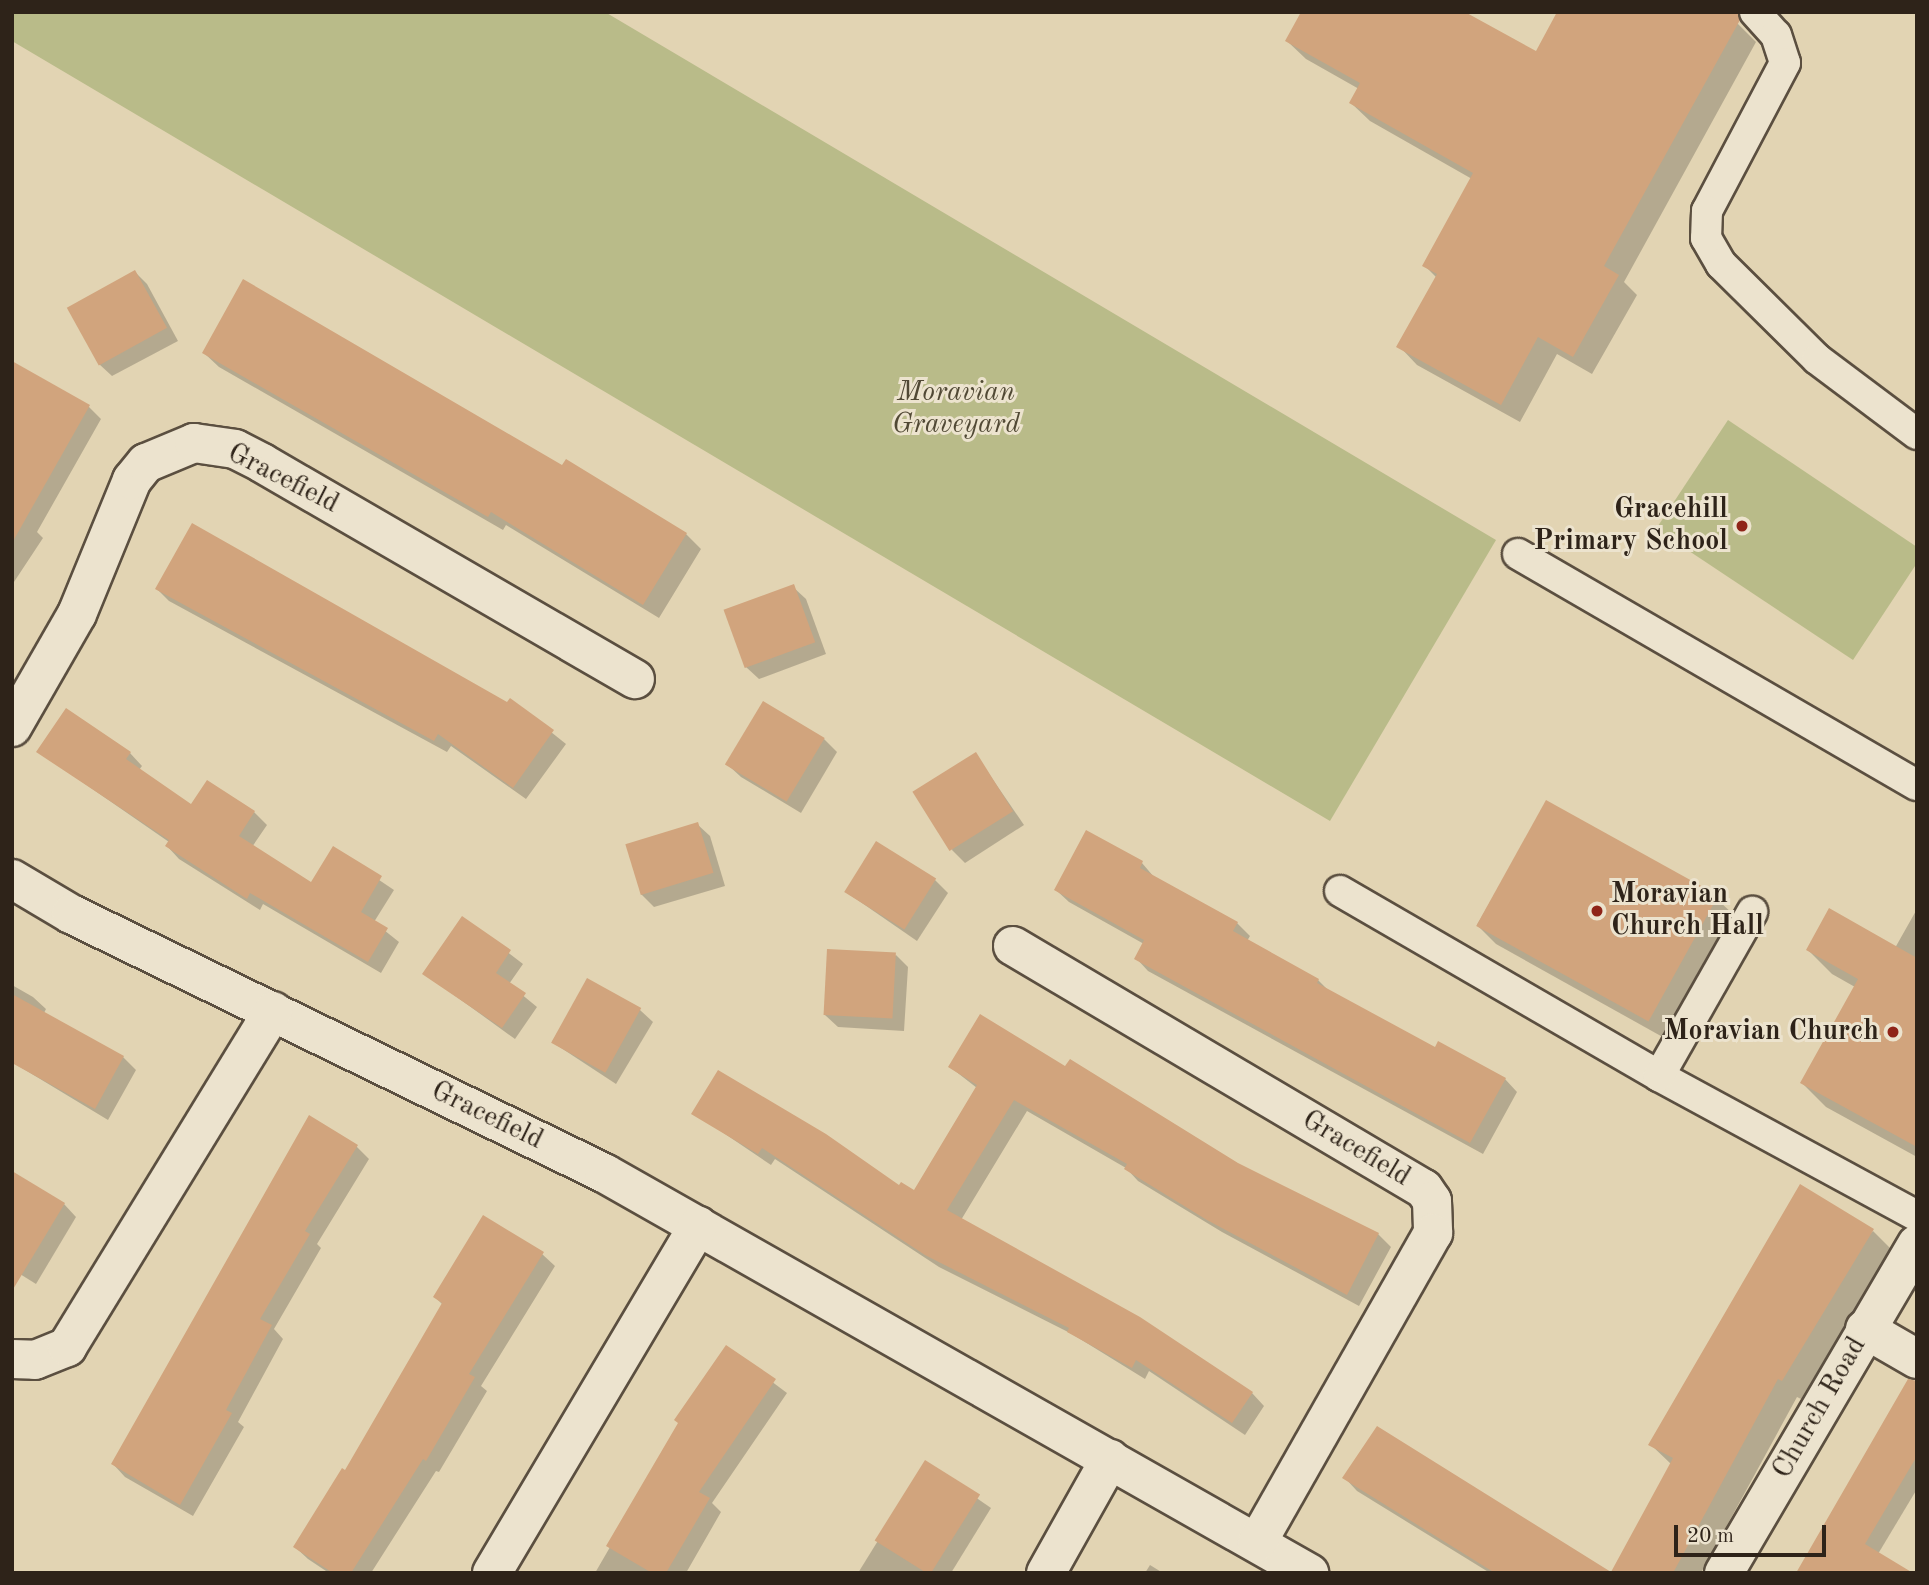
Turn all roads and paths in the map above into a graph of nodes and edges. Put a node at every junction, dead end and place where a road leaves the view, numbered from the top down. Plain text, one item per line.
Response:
1 (1755, 12) edge
2 (1917, 434) edge
3 (1518, 554) dead end
4 (635, 679) dead end
5 (12, 727) edge
6 (1917, 785) edge
7 (12, 878) edge
8 (1340, 891) dead end
9 (1752, 912) dead end
10 (1013, 946) dead end
11 (273, 1011) junction
12 (1659, 1076) junction
13 (1917, 1216) edge
14 (698, 1226) junction
15 (1917, 1244) edge
16 (1865, 1329) junction
17 (12, 1359) edge
18 (1917, 1359) edge
19 (1110, 1459) junction
20 (1257, 1543) junction
21 (492, 1573) edge
22 (1046, 1573) edge
23 (1309, 1573) edge
24 (1724, 1573) edge

1 - 2 lane
3 - 6 lane
4 - 5 street, Gracefield
7 - 11 street, Gracefield
8 - 12 lane
9 - 12 lane
10 - 20 street, Gracefield
11 - 14 street, Gracefield
11 - 17 street
12 - 13 lane
14 - 19 street, Gracefield
14 - 21 street
15 - 16 street, Church Road
16 - 18 street
16 - 24 street, Church Road
19 - 20 street, Gracefield
19 - 22 street
20 - 23 street, Gracefield

